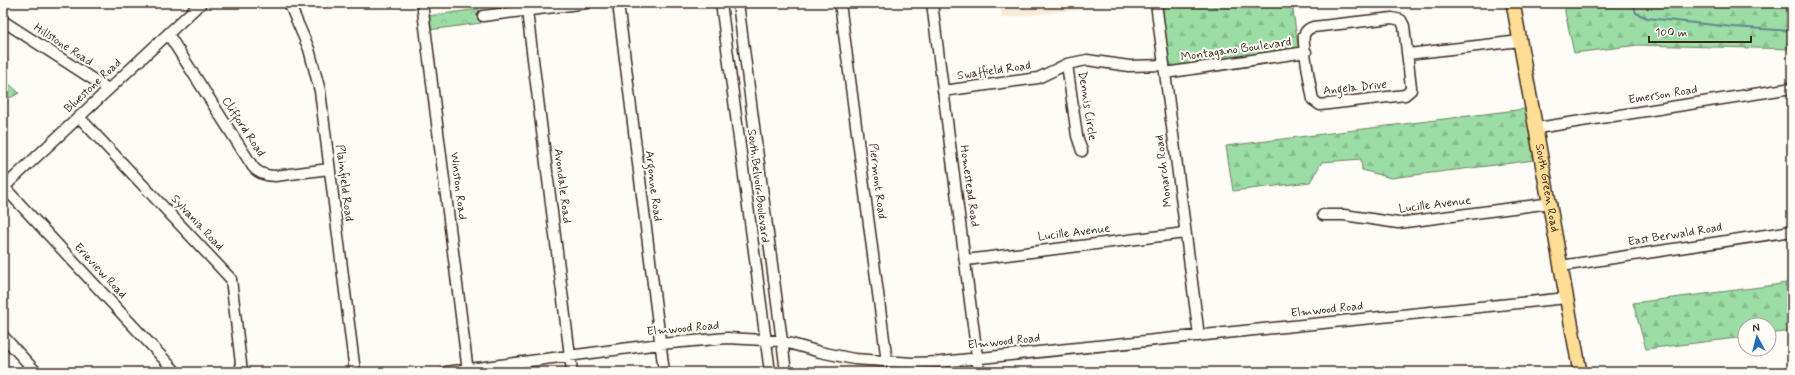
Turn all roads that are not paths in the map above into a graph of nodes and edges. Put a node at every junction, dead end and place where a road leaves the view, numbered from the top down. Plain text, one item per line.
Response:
1 (289, 3) edge
2 (422, 3) edge
3 (587, 3) edge
4 (618, 3) edge
5 (721, 3) edge
6 (738, 3) edge
7 (840, 3) edge
8 (932, 3) edge
9 (1156, 3) edge
10 (1513, 3) edge
11 (195, 5) edge
12 (527, 7) edge
13 (483, 16) dead end
14 (3, 21) edge
15 (168, 34) junction
16 (1520, 41) junction
17 (1306, 52) junction
18 (1408, 54) junction
19 (1067, 64) junction
20 (1165, 69) junction
21 (1792, 88) edge
22 (108, 89) junction
23 (943, 91) junction
24 (79, 117) junction
25 (1537, 128) junction
26 (1082, 151) dead end
27 (329, 169) junction
28 (4, 187) edge
29 (1551, 203) junction
30 (1323, 215) dead end
31 (1792, 231) edge
32 (1185, 233) junction
33 (966, 260) junction
34 (1561, 266) junction
35 (1567, 298) junction
36 (3, 336) edge
37 (1199, 336) junction
38 (765, 339) junction
39 (781, 341) junction
40 (660, 344) junction
41 (570, 357) junction
42 (977, 358) junction
43 (887, 362) junction
44 (468, 370) edge
45 (36, 372) edge
46 (176, 372) edge
47 (242, 372) edge
48 (355, 372) edge
49 (446, 372) edge
50 (572, 372) edge
51 (664, 372) edge
52 (770, 372) edge
53 (786, 372) edge
54 (979, 372) edge
55 (1580, 372) edge

1 - 27 street, Plainfield Road
2 - 44 street, Winston Road
3 - 12 street
4 - 40 street, Argonne Road
5 - 38 street, South Belvoir Boulevard
6 - 39 street, South Belvoir Boulevard
7 - 43 street, Piermont Road
8 - 23 street, Homestead Road
9 - 20 street, Monarch Road
10 - 16 main road, South Green Road
11 - 15 street, Bluestone Road
12 - 13 street
12 - 41 street, Avondale Road
14 - 22 street, Hillstone Road
15 - 22 street, Bluestone Road
15 - 27 street, Clifford Road
16 - 18 street
16 - 25 main road, South Green Road
17 - 18 street, Montagano Boulevard
17 - 18 street, Angela Drive
17 - 20 street, Montagano Boulevard
19 - 20 street, Swaffield Road
19 - 23 street, Swaffield Road
19 - 26 street, Dennis Circle
20 - 32 street, Monarch Road
21 - 25 street, Emerson Road
22 - 24 street, Bluestone Road
23 - 33 street, Homestead Road
24 - 28 street, Bluestone Road
24 - 47 street, Sylvania Road
25 - 29 main road, South Green Road
27 - 48 street, Plainfield Road
28 - 46 street, Erieview Road
29 - 30 street, Lucille Avenue
29 - 34 main road, South Green Road
31 - 34 street, East Berwald Road
32 - 33 street, Lucille Avenue
32 - 37 street, Monarch Road
33 - 42 street, Homestead Road
34 - 35 main road, South Green Road
35 - 37 street, Elmwood Road
35 - 55 main road, South Green Road
36 - 45 street
37 - 42 street, Elmwood Road
38 - 39 street, Elmwood Road
38 - 40 street, Elmwood Road
38 - 52 street, South Belvoir Boulevard
39 - 43 street, Elmwood Road
39 - 53 street, South Belvoir Boulevard
40 - 41 street, Elmwood Road
40 - 51 street, Argonne Road
41 - 44 street, Elmwood Road
41 - 50 street, Avondale Road
42 - 43 street, Elmwood Road
42 - 54 street, Homestead Road
44 - 49 street, Elmwood Road

